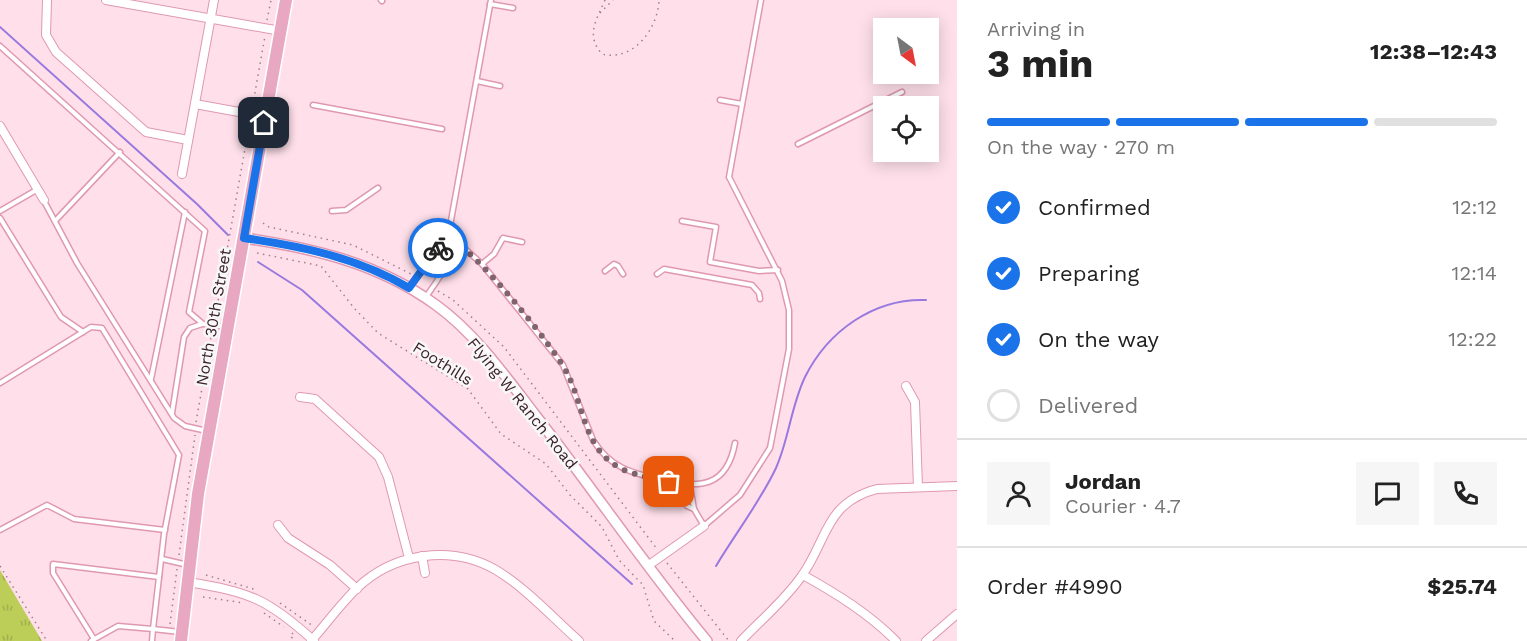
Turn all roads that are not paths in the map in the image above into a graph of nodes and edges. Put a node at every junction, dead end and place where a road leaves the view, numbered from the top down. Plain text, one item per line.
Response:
1 (47, 0) edge
2 (106, 0) edge
3 (214, 0) edge
4 (286, 0) edge
5 (761, 0) edge
6 (491, 2) edge
7 (152, 4) edge
8 (513, 8) dead end
9 (211, 19) junction
10 (280, 32) junction
11 (0, 46) edge
12 (477, 81) junction
13 (500, 86) dead end
14 (902, 92) dead end
15 (720, 100) dead end
16 (195, 104) junction
17 (313, 105) dead end
18 (742, 105) junction
19 (239, 112) dead end
20 (0, 126) edge
21 (442, 129) dead end
22 (188, 140) junction
23 (798, 144) dead end
24 (120, 152) junction
25 (182, 174) dead end
26 (378, 188) dead end
27 (38, 189) junction
28 (44, 200) joint
29 (332, 211) dead end
30 (0, 212) edge
31 (185, 212) junction
32 (0, 218) edge
33 (55, 221) junction
34 (682, 221) dead end
35 (437, 232) dead end
36 (448, 237) junction
37 (244, 238) junction
38 (522, 242) dead end
39 (482, 264) junction
40 (778, 270) junction
41 (604, 271) dead end
42 (623, 274) dead end
43 (657, 274) dead end
44 (409, 288) junction
45 (425, 298) junction
46 (760, 299) dead end
47 (203, 324) junction
48 (228, 327) junction
49 (83, 332) junction
50 (151, 380) junction
51 (0, 383) edge
52 (906, 386) dead end
53 (300, 397) dead end
54 (172, 414) junction
55 (209, 431) junction
56 (735, 442) dead end
57 (669, 482) junction
58 (690, 486) junction
59 (957, 486) edge
60 (918, 487) junction
61 (694, 509) junction
62 (278, 525) dead end
63 (704, 526) junction
64 (0, 530) edge
65 (165, 530) junction
66 (422, 555) junction
67 (409, 558) junction
68 (162, 559) junction
69 (183, 564) junction
70 (649, 565) junction
71 (425, 573) dead end
72 (803, 575) junction
73 (159, 577) junction
74 (188, 582) junction
75 (357, 588) junction
76 (957, 614) edge
77 (153, 629) junction
78 (181, 637) edge
79 (93, 640) edge
80 (312, 640) edge
81 (152, 641) edge
82 (579, 641) edge
83 (707, 641) edge
84 (741, 641) edge
85 (896, 641) edge
86 (926, 641) edge

1 - 22 street
2 - 7 street
3 - 9 street
4 - 10 main road, North 30th Street
5 - 18 lane
6 - 8 lane
6 - 12 lane
7 - 9 street
9 - 10 street
9 - 16 street
10 - 37 main road, North 30th Street
11 - 24 lane
12 - 13 lane
12 - 36 lane
14 - 23 lane
15 - 18 lane
16 - 19 street
16 - 22 street
17 - 21 lane
18 - 40 lane
20 - 27 street
22 - 25 street
24 - 31 lane
24 - 33 lane
26 - 29 lane
27 - 28 street
27 - 30 lane
28 - 33 lane
31 - 47 lane
31 - 50 lane
32 - 49 lane
33 - 50 lane
34 - 40 lane
35 - 36 lane
36 - 39 lane
36 - 44 lane
36 - 45 lane
37 - 44 street, Flying W Ranch Road
37 - 48 main road, North 30th Street
38 - 39 lane
39 - 57 lane
40 - 63 lane
41 - 42 lane
43 - 46 lane
44 - 45 street, Flying W Ranch Road
45 - 70 street, Flying W Ranch Road
47 - 48 lane
47 - 54 lane
48 - 55 main road, North 30th Street
49 - 51 lane
49 - 65 lane
50 - 54 lane
52 - 60 street
53 - 67 street
54 - 55 lane
55 - 69 main road, North 30th Street
56 - 58 lane
57 - 58 lane
57 - 61 lane
58 - 61 lane
59 - 60 street
60 - 72 street
61 - 63 lane
62 - 75 street
63 - 70 street
64 - 65 lane
65 - 68 lane
66 - 67 street
66 - 71 street
66 - 82 street
67 - 75 street
68 - 69 lane
68 - 73 lane
69 - 74 main road, North 30th Street
70 - 83 street, Flying W Ranch Road
72 - 84 street
72 - 85 street
73 - 77 lane
73 - 79 lane
74 - 78 main road, North 30th Street
74 - 80 street
75 - 80 street
76 - 86 street
77 - 78 lane
77 - 79 lane
77 - 81 lane

